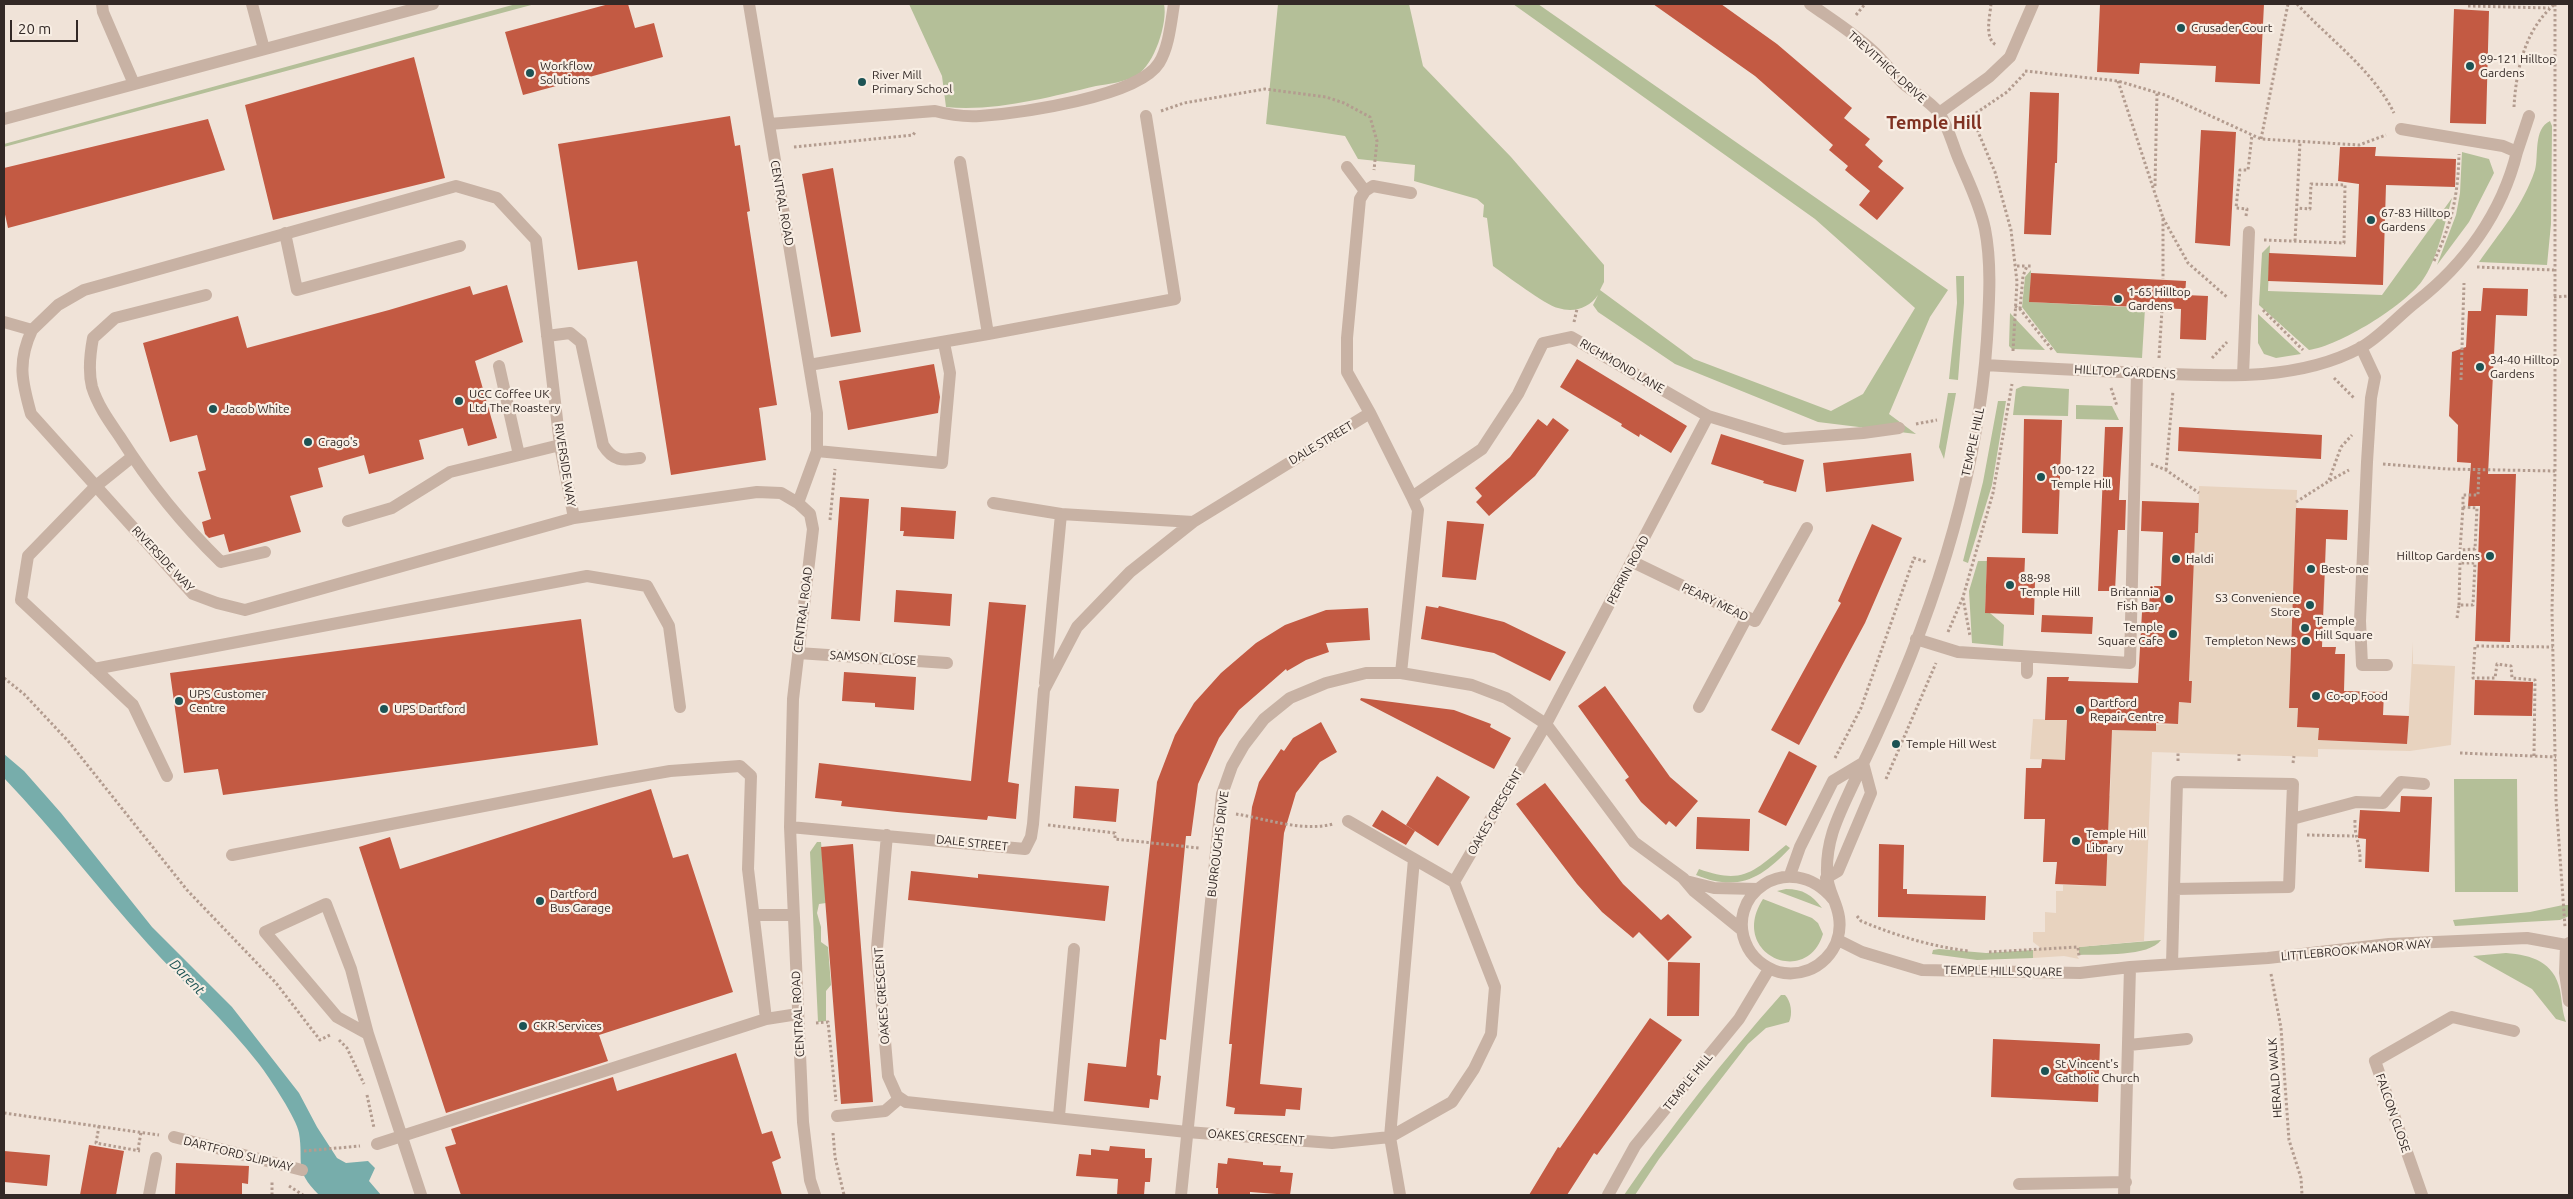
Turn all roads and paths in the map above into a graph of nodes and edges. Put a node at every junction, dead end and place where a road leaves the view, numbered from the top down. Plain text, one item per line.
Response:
1 (102, 4) edge
2 (252, 4) edge
3 (433, 4) edge
4 (1174, 4) edge
5 (1810, 4) edge
6 (1991, 4) edge
7 (2033, 4) edge
8 (2288, 4) edge
9 (2298, 4) edge
10 (2468, 6) dead end
11 (2550, 8) junction
12 (750, 10) edge
13 (264, 49) junction
14 (2010, 57) junction
15 (2118, 81) junction
16 (134, 84) junction
17 (2157, 92) junction
18 (2514, 109) dead end
19 (1939, 113) junction
20 (1146, 116) joint
21 (2529, 116) dead end
22 (4, 119) edge
23 (769, 124) junction
24 (2401, 129) junction
25 (2252, 135) junction
26 (2261, 139) junction
27 (2459, 139) junction
28 (2300, 142) junction
29 (2517, 152) junction
30 (960, 162) dead end
31 (1347, 167) dead end
32 (1369, 188) junction
33 (2155, 190) junction
34 (1411, 193) dead end
35 (2297, 208) junction
36 (2163, 218) junction
37 (2246, 218) dead end
38 (2255, 232) joint
39 (285, 233) junction
40 (2260, 240) dead end
41 (460, 246) dead end
42 (2016, 266) junction
43 (2472, 267) dead end
44 (2554, 270) junction
45 (2464, 276) dead end
46 (2163, 279) dead end
47 (2440, 283) junction
48 (206, 295) dead end
49 (2569, 296) edge
50 (2554, 297) junction
51 (2247, 303) junction
52 (2015, 306) junction
53 (2020, 309) junction
54 (2162, 309) dead end
55 (4, 322) edge
56 (32, 330) junction
57 (988, 334) junction
58 (547, 336) junction
59 (2244, 337) junction
60 (944, 343) junction
61 (2361, 348) junction
62 (2329, 360) junction
63 (809, 365) junction
64 (1985, 365) junction
65 (499, 366) dead end
66 (2310, 366) junction
67 (2013, 367) junction
68 (2068, 369) junction
69 (2137, 373) junction
70 (2158, 374) junction
71 (2174, 374) junction
72 (2207, 375) junction
73 (2243, 375) junction
74 (2461, 380) dead end
75 (2371, 402) junction
76 (1370, 413) junction
77 (1708, 416) junction
78 (2370, 417) junction
79 (1898, 428) dead end
80 (560, 446) junction
81 (817, 451) junction
82 (519, 455) junction
83 (132, 457) junction
84 (2136, 457) junction
85 (640, 458) dead end
86 (2367, 462) junction
87 (2480, 468) junction
88 (2166, 470) junction
89 (2555, 472) junction
90 (2328, 481) junction
91 (96, 486) junction
92 (2199, 493) dead end
93 (1412, 497) junction
94 (2296, 502) dead end
95 (798, 503) junction
96 (993, 503) dead end
97 (2462, 507) junction
98 (1062, 514) junction
99 (574, 518) junction
100 (348, 521) dead end
101 (1193, 522) junction
102 (1807, 528) dead end
103 (2460, 550) junction
104 (265, 552) dead end
105 (1633, 562) junction
106 (1931, 563) dead end
107 (2460, 563) junction
108 (1963, 597) junction
109 (2458, 605) junction
110 (1747, 617) junction
111 (2457, 618) dead end
112 (1949, 629) dead end
113 (1916, 639) junction
114 (2553, 647) junction
115 (798, 653) junction
116 (1973, 653) junction
117 (1938, 658) dead end
118 (2027, 658) junction
119 (948, 663) dead end
120 (2387, 665) dead end
121 (94, 669) junction
122 (1401, 674) junction
123 (2027, 674) dead end
124 (4, 678) edge
125 (1044, 690) junction
126 (680, 707) dead end
127 (1699, 707) dead end
128 (1546, 724) junction
129 (2178, 753) dead end
130 (2460, 753) dead end
131 (2239, 754) dead end
132 (2294, 756) dead end
133 (2534, 756) junction
134 (2556, 757) junction
135 (2178, 760) dead end
136 (2239, 761) dead end
137 (1862, 763) junction
138 (2293, 763) dead end
139 (1832, 765) dead end
140 (167, 776) dead end
141 (2424, 784) dead end
142 (1883, 786) dead end
143 (2356, 802) junction
144 (1250, 817) dead end
145 (2292, 819) junction
146 (1348, 821) dead end
147 (1033, 824) junction
148 (790, 827) junction
149 (1321, 827) dead end
150 (887, 835) junction
151 (2291, 835) junction
152 (2354, 836) junction
153 (1186, 846) dead end
154 (232, 856) dead end
155 (1414, 858) junction
156 (2360, 863) dead end
157 (1790, 875) junction
158 (1826, 878) junction
159 (1686, 881) junction
160 (1454, 882) junction
161 (1758, 889) junction
162 (2174, 889) junction
163 (1833, 899) junction
164 (1852, 910) dead end
165 (754, 915) junction
166 (794, 915) junction
167 (1742, 930) junction
168 (1838, 940) junction
169 (2568, 947) edge
170 (1074, 949) dead end
171 (1972, 952) dead end
172 (1980, 952) dead end
173 (2268, 958) junction
174 (2172, 964) junction
175 (2130, 967) junction
176 (1769, 968) junction
177 (2080, 973) junction
178 (2569, 1001) edge
179 (798, 1014) junction
180 (766, 1019) junction
181 (2514, 1031) dead end
182 (368, 1034) junction
183 (2187, 1039) dead end
184 (2129, 1045) junction
185 (900, 1098) junction
186 (4, 1112) edge
187 (837, 1116) dead end
188 (1059, 1116) junction
189 (99, 1126) junction
190 (141, 1132) junction
191 (1187, 1132) junction
192 (402, 1136) junction
193 (174, 1137) joint
194 (1390, 1137) junction
195 (377, 1144) junction
196 (329, 1149) dead end
197 (156, 1158) dead end
198 (302, 1170) dead end
199 (272, 1175) dead end
200 (2126, 1182) junction
201 (2019, 1184) dead end
202 (149, 1195) edge
203 (272, 1195) edge
204 (420, 1195) edge
205 (815, 1195) edge
206 (1181, 1195) edge
207 (1400, 1195) edge
208 (1608, 1195) edge
209 (2124, 1195) edge
210 (2302, 1195) edge
211 (2422, 1195) edge

1 - 16 street
2 - 13 street
3 - 13 street
4 - 23 street
5 - 19 street, TREVITHICK DRIVE
6 - 14 path
7 - 14 street
8 - 26 path
9 - 24 path
10 - 11 path
11 - 18 path
11 - 44 path
12 - 23 street, CENTRAL ROAD
13 - 16 street
14 - 19 street
15 - 17 path
15 - 33 path
15 - 42 path
16 - 22 street
17 - 25 path
17 - 33 path
19 - 64 street, TEMPLE HILL
20 - 32 path
20 - 57 street
21 - 29 street, HILLTOP GARDENS
23 - 63 street, CENTRAL ROAD
24 - 27 street
24 - 28 path
25 - 26 path
25 - 37 path
26 - 28 path
27 - 29 street
27 - 47 path
28 - 35 path
29 - 47 street, HILLTOP GARDENS
30 - 57 street
31 - 32 street
32 - 34 street
32 - 76 street
33 - 36 path
35 - 35 path
36 - 46 path
36 - 51 path
38 - 40 path
38 - 51 street
39 - 41 street
39 - 56 street, RIVERSIDE WAY
39 - 58 street, RIVERSIDE WAY
42 - 52 path
42 - 53 path
43 - 44 path
44 - 50 path
45 - 74 path
47 - 61 street, HILLTOP GARDENS
48 - 83 street
49 - 50 path
50 - 89 path
51 - 59 street
51 - 66 path
52 - 53 path
52 - 67 path
53 - 68 path
54 - 70 path
55 - 56 street
56 - 91 street, RIVERSIDE WAY
57 - 60 street
58 - 80 street, RIVERSIDE WAY
58 - 85 street
59 - 72 path
59 - 73 street
60 - 63 street
60 - 81 street
61 - 62 street, HILLTOP GARDENS
61 - 75 street
62 - 66 street, HILLTOP GARDENS
62 - 75 path
63 - 81 street, CENTRAL ROAD
64 - 67 street, HILLTOP GARDENS
64 - 113 street, TEMPLE HILL
65 - 82 street
66 - 73 street, HILLTOP GARDENS
67 - 68 street, HILLTOP GARDENS
67 - 108 path
68 - 69 street, HILLTOP GARDENS
69 - 70 street, HILLTOP GARDENS
69 - 84 street
70 - 71 street, HILLTOP GARDENS
71 - 72 street, HILLTOP GARDENS
71 - 88 path
72 - 73 street, HILLTOP GARDENS
75 - 78 street
76 - 93 street
76 - 101 street, DALE STREET
77 - 79 street, RICHMOND LANE
77 - 93 street, RICHMOND LANE
77 - 105 street, PERRIN ROAD
78 - 86 street
78 - 90 path
80 - 82 street
80 - 99 street, RIVERSIDE WAY
81 - 95 street, CENTRAL ROAD
82 - 100 street
83 - 91 street
83 - 104 street
84 - 88 path
84 - 118 street
86 - 87 path
86 - 90 path
86 - 120 street
87 - 89 path
87 - 97 path
88 - 92 path
89 - 114 path
90 - 94 path
91 - 99 street, RIVERSIDE WAY
91 - 121 street
93 - 122 street
95 - 99 street
95 - 115 street, CENTRAL ROAD
96 - 98 street
97 - 103 path
97 - 103 path
98 - 101 street
98 - 125 street, DALE STREET
101 - 125 street, DALE STREET
102 - 110 street, PEARY MEAD
103 - 107 path
105 - 110 street, PEARY MEAD
105 - 128 street, PERRIN ROAD
106 - 139 path
107 - 109 path
107 - 109 path
108 - 112 path
108 - 116 path
109 - 111 path
110 - 127 street
113 - 116 street
113 - 137 street, TEMPLE HILL
114 - 133 path
114 - 134 path
115 - 119 street, SAMSON CLOSE
115 - 148 street, CENTRAL ROAD
116 - 118 street
117 - 142 path
118 - 123 street
121 - 126 street
121 - 140 street
122 - 128 street, BURROUGHS DRIVE
122 - 191 street, BURROUGHS DRIVE
124 - 195 path
125 - 147 street, DALE STREET
128 - 159 street, BURROUGHS DRIVE
128 - 160 street, OAKES CRESCENT
129 - 135 path
130 - 133 path
131 - 136 path
132 - 138 path
133 - 134 path
134 - 169 path
137 - 157 street, TEMPLE HILL
137 - 158 street, TEMPLE HILL
137 - 158 street
141 - 143 street
143 - 145 street
143 - 152 path
144 - 149 path
145 - 151 street
145 - 162 street
146 - 155 street
147 - 150 street, DALE STREET
147 - 153 path
148 - 150 street, DALE STREET
148 - 166 street, CENTRAL ROAD
150 - 185 street, OAKES CRESCENT
151 - 152 path
151 - 162 street
152 - 156 path
154 - 165 street
155 - 160 street
155 - 194 street
157 - 161 street
157 - 163 street
158 - 163 street, TEMPLE HILL
159 - 161 street, BURROUGHS DRIVE
159 - 167 street, BURROUGHS DRIVE
160 - 194 street, OAKES CRESCENT
161 - 167 street
162 - 174 street
163 - 168 street, TEMPLE HILL
164 - 171 path
165 - 166 street
165 - 180 street
166 - 179 street, CENTRAL ROAD
167 - 176 street
168 - 176 street
168 - 177 street, TEMPLE HILL SQUARE
169 - 173 street, LITTLEBROOK MANOR WAY
169 - 178 street
170 - 188 street
172 - 177 path
173 - 174 street, LITTLEBROOK MANOR WAY
173 - 210 path, HERALD WALK
174 - 175 street, TEMPLE HILL SQUARE
175 - 177 street, TEMPLE HILL SQUARE
175 - 184 street
176 - 208 street, TEMPLE HILL
179 - 180 street
179 - 205 street, CENTRAL ROAD
180 - 192 street
181 - 211 street, FALCON CLOSE
182 - 182 street
182 - 192 street
183 - 184 street
184 - 200 street
185 - 187 street
185 - 188 street, OAKES CRESCENT
186 - 189 path
188 - 191 street, OAKES CRESCENT
189 - 190 path
189 - 190 path
190 - 193 path
191 - 194 street, OAKES CRESCENT
191 - 206 street, BURROUGHS DRIVE
192 - 195 street
192 - 204 street
193 - 198 street, DARTFORD SLIPWAY
194 - 207 street
195 - 196 path
197 - 202 street
199 - 203 path
200 - 201 street
200 - 209 street

